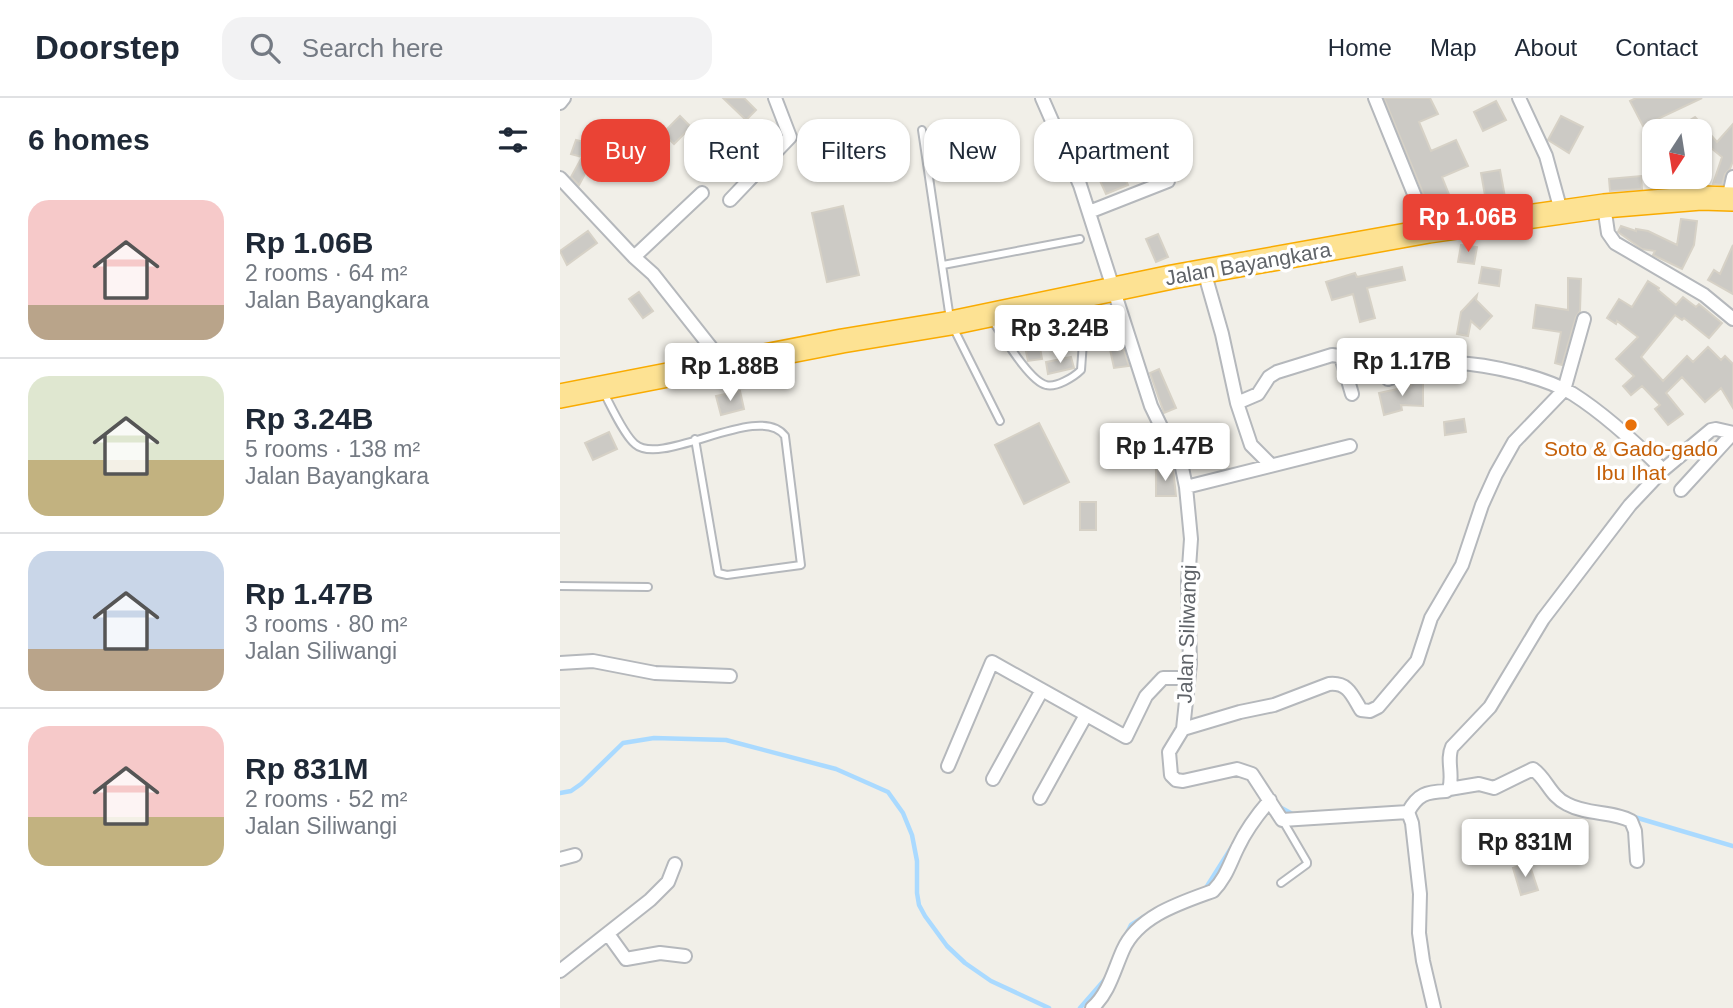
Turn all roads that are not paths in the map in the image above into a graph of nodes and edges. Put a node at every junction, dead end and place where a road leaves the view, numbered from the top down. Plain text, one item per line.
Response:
1 (564, 98) edge
2 (775, 98) edge
3 (1042, 98) edge
4 (1376, 98) edge
5 (1520, 98) edge
6 (560, 103) edge
7 (922, 130) dead end
8 (560, 178) edge
9 (1165, 182) edge
10 (1731, 192) edge
11 (702, 193) dead end
12 (730, 200) dead end
13 (1604, 205) junction
14 (1561, 211) junction
15 (1088, 212) junction
16 (1429, 231) junction
17 (1080, 239) dead end
18 (634, 257) junction
19 (943, 265) junction
20 (1204, 271) junction
21 (1112, 290) junction
22 (1086, 295) junction
23 (988, 314) junction
24 (1584, 319) dead end
25 (1733, 319) edge
26 (951, 323) junction
27 (724, 364) junction
28 (1388, 379) dead end
29 (601, 388) junction
30 (1564, 390) junction
31 (1352, 394) dead end
32 (560, 396) edge
33 (1237, 403) junction
34 (1000, 421) dead end
35 (1733, 433) edge
36 (695, 439) junction
37 (1350, 446) dead end
38 (1271, 465) junction
39 (1663, 470) junction
40 (1186, 487) junction
41 (1681, 490) dead end
42 (560, 586) edge
43 (648, 587) dead end
44 (560, 663) edge
45 (730, 676) dead end
46 (1188, 678) junction
47 (1042, 690) junction
48 (1086, 715) junction
49 (1183, 729) junction
50 (948, 766) dead end
51 (993, 779) dead end
52 (1449, 789) junction
53 (1040, 798) dead end
54 (1270, 800) junction
55 (1409, 815) junction
56 (1282, 820) junction
57 (575, 855) dead end
58 (560, 859) edge
59 (1637, 861) dead end
60 (675, 864) dead end
61 (1281, 883) dead end
62 (608, 934) junction
63 (685, 956) dead end
64 (560, 971) edge
65 (1092, 1008) edge
66 (1434, 1008) edge

1 - 6 street
2 - 12 street
3 - 15 street, Jalan Siliwangi
4 - 16 street
5 - 14 street
7 - 19 lane
8 - 18 street
9 - 15 street
10 - 13 highway, Jalan Bayangkara
11 - 18 street
13 - 14 highway, Jalan Bayangkara
13 - 25 street
14 - 16 highway, Jalan Bayangkara
15 - 21 street, Jalan Siliwangi
16 - 20 highway, Jalan Bayangkara
17 - 19 lane
18 - 27 street
19 - 26 lane
20 - 21 highway, Jalan Bayangkara
20 - 33 street
21 - 22 highway, Jalan Bayangkara
21 - 40 street, Jalan Siliwangi
22 - 23 highway, Jalan Bayangkara
22 - 23 lane
23 - 26 highway, Jalan Bayangkara
24 - 30 street
26 - 27 highway, Jalan Bayangkara
26 - 34 lane
27 - 29 highway, Jalan Bayangkara
28 - 30 street
29 - 32 highway, Jalan Bayangkara
29 - 36 lane
30 - 39 street
30 - 49 street
31 - 33 street
33 - 38 street
35 - 39 street
35 - 41 street
36 - 36 lane
37 - 38 street
38 - 40 street
39 - 52 street
40 - 46 street, Jalan Siliwangi
42 - 43 lane
44 - 45 street
46 - 48 street
46 - 49 street, Jalan Siliwangi
47 - 48 street
47 - 50 street
47 - 51 street
48 - 53 street
49 - 54 street, Jalan Siliwangi
52 - 55 street
52 - 59 street
54 - 56 street, Jalan Siliwangi
54 - 65 street
55 - 56 street
55 - 66 street
56 - 61 lane
57 - 58 street
60 - 62 street
62 - 63 street
62 - 64 street

